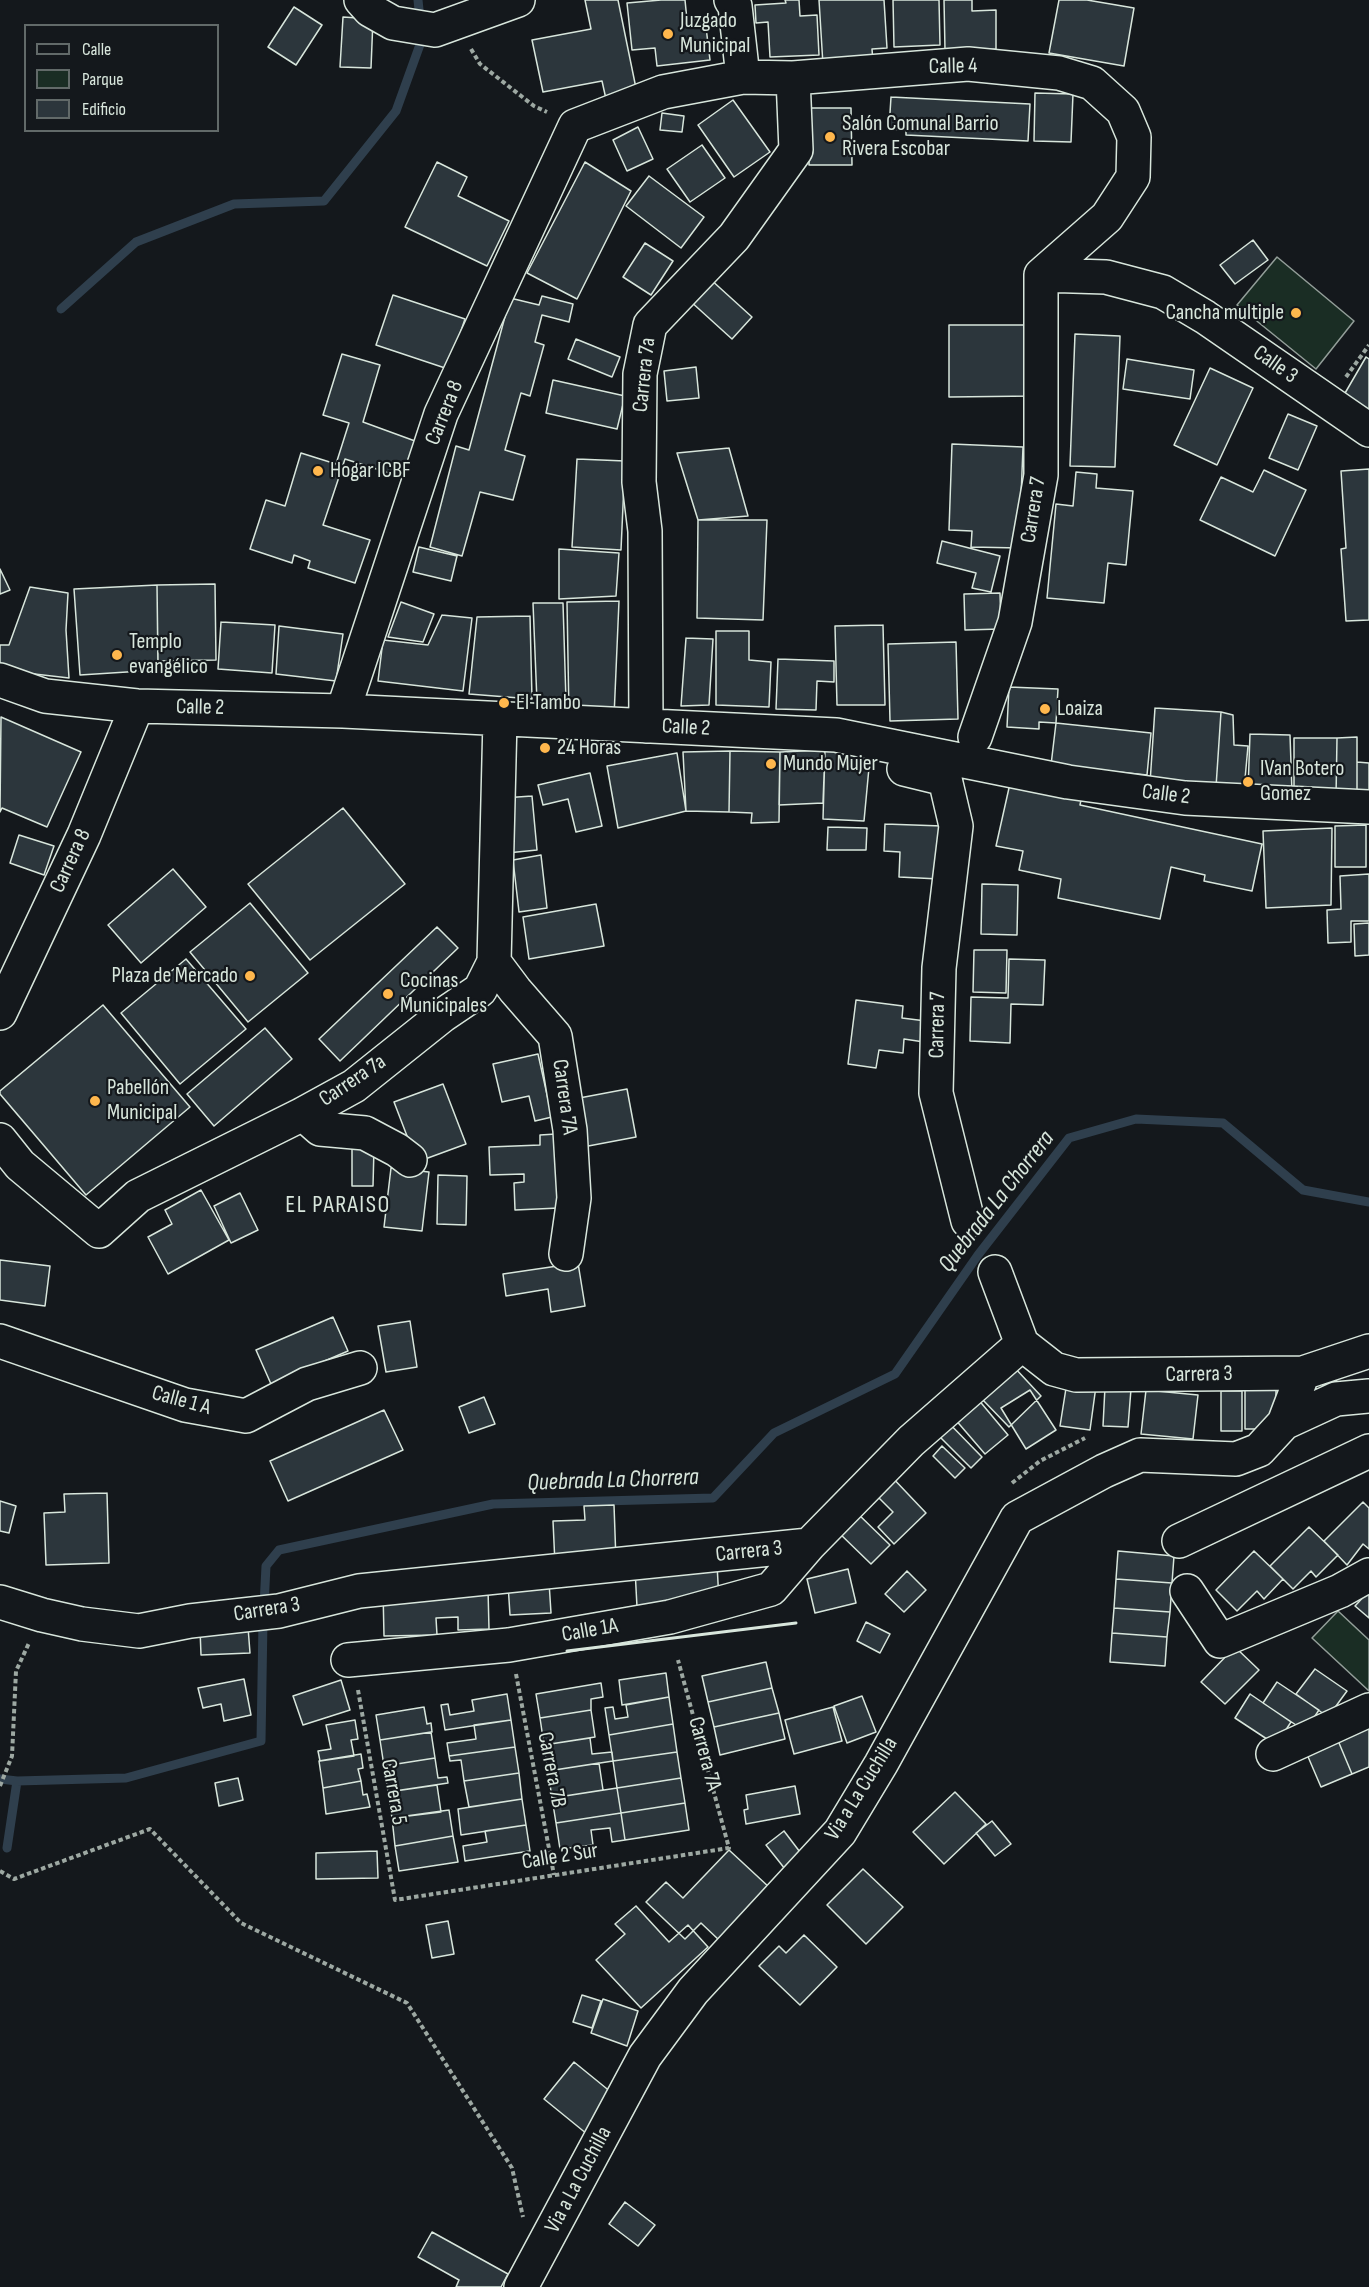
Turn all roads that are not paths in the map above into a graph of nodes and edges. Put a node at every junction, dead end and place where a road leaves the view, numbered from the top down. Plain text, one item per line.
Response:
1 (361, 0) edge
2 (518, 0) edge
3 (731, 0) edge
4 (743, 77) junction
5 (794, 78) junction
6 (575, 126) joint
7 (1041, 275) junction
8 (1369, 430) edge
9 (0, 680) edge
10 (137, 706) junction
11 (343, 711) junction
12 (500, 719) junction
13 (646, 726) junction
14 (975, 737) dead end
15 (872, 741) junction
16 (945, 779) junction
17 (1001, 786) dead end
18 (1369, 807) edge
19 (494, 962) junction
20 (0, 1013) edge
21 (303, 1114) junction
22 (0, 1140) edge
23 (410, 1160) dead end
24 (968, 1221) dead end
25 (566, 1254) dead end
26 (995, 1272) dead end
27 (0, 1341) edge
28 (1022, 1344) junction
29 (1369, 1351) edge
30 (360, 1368) dead end
31 (1303, 1374) junction
32 (1369, 1396) edge
33 (1284, 1423) junction
34 (1369, 1451) edge
35 (1179, 1541) dead end
36 (809, 1545) junction
37 (1369, 1575) edge
38 (1187, 1591) dead end
39 (0, 1602) edge
40 (353, 1675) road end
41 (1369, 1710) edge
42 (1273, 1754) dead end
43 (521, 2287) edge

1 - 2 street
3 - 4 street
4 - 5 street, Calle 4
4 - 6 street, Calle 4
5 - 7 street, Calle 4
5 - 13 street, Carrera 7a
6 - 11 street, Carrera 8
7 - 8 street, Calle 3
7 - 14 street, Carrera 7
9 - 10 street, Calle 2
10 - 11 street, Calle 2
10 - 20 street, Carrera 8
11 - 12 street, Calle 2
12 - 13 street, Calle 2
12 - 19 street, Carrera 7a
13 - 15 street, Calle 2
15 - 16 street
15 - 18 street, Calle 2
16 - 17 street
16 - 24 street, Carrera 7
19 - 21 street, Carrera 7a
19 - 25 street, Carrera 7A
21 - 22 street, Carrera 7a
21 - 23 street
26 - 28 street
27 - 30 street, Calle 1 A
28 - 31 street, Carrera 3
28 - 36 street, Carrera 3
29 - 31 street, Carrera 3
31 - 33 street
32 - 33 street
33 - 43 street, Via a La Cuchilla
34 - 35 street
36 - 39 street, Carrera 3
36 - 40 street, Calle 1A
37 - 38 street
41 - 42 street

